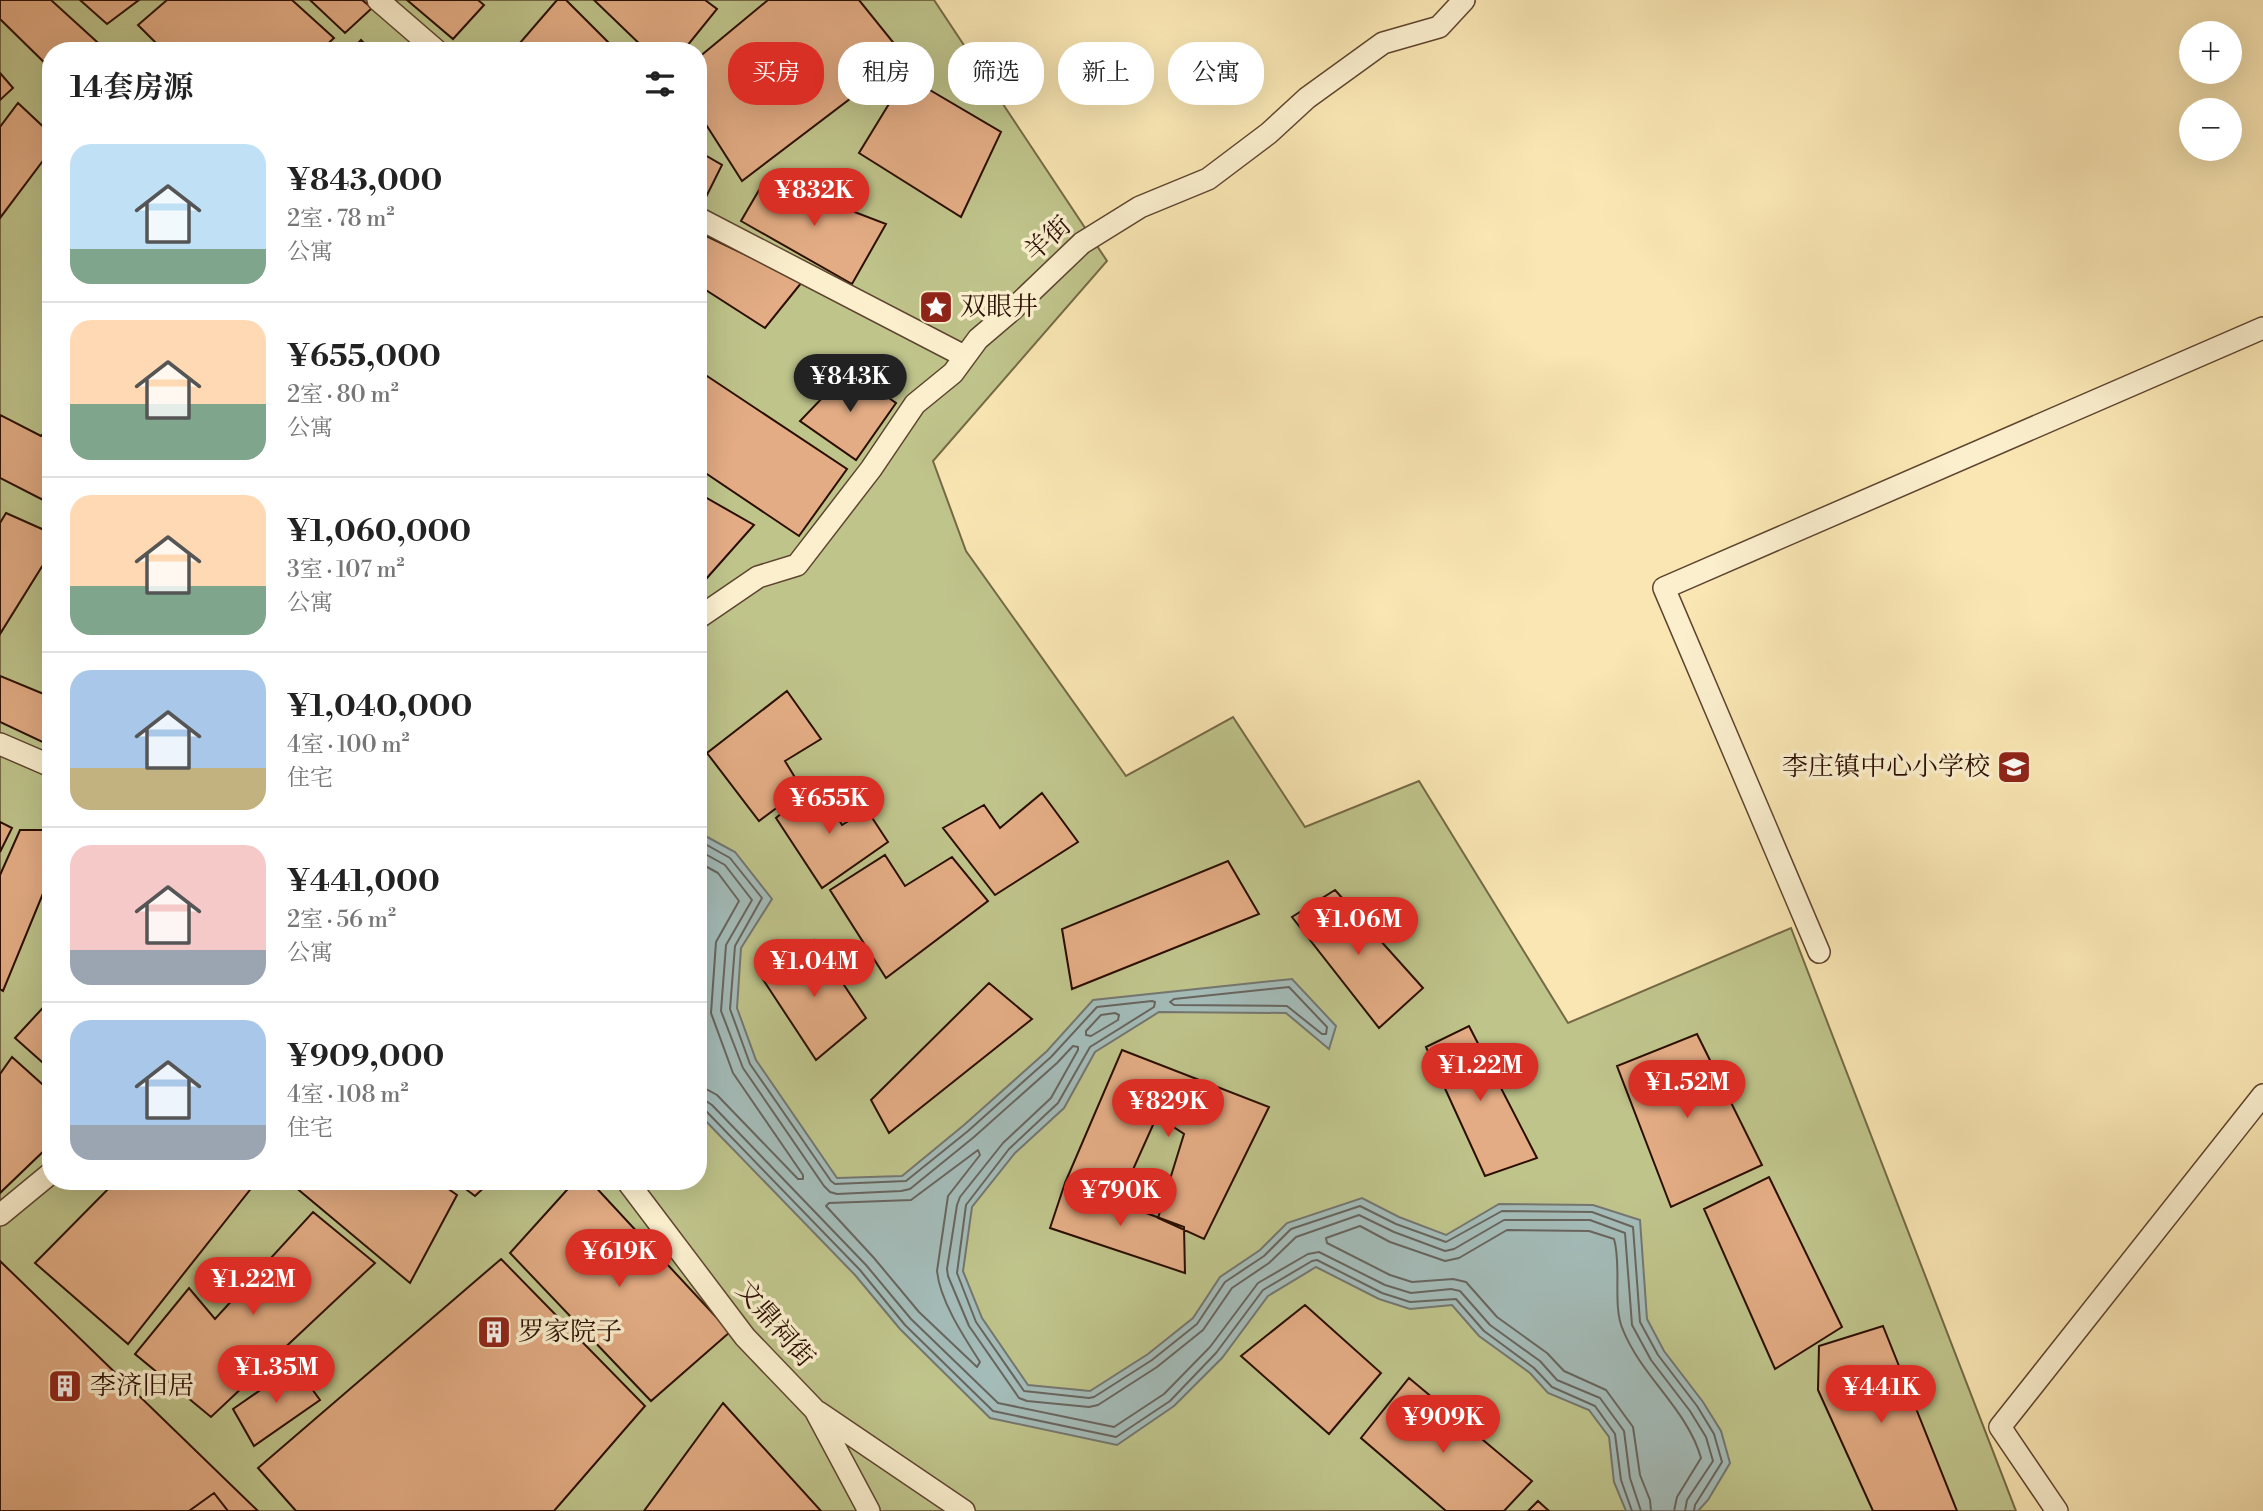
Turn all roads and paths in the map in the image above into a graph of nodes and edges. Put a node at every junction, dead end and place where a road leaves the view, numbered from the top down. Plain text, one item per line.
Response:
1 (378, 0) edge
2 (1464, 0) edge
3 (427, 42) edge
4 (707, 223) edge
5 (2263, 328) edge
6 (964, 356) junction
7 (707, 612) edge
8 (0, 744) edge
9 (42, 762) edge
10 (1819, 952) dead end
11 (2263, 1095) edge
12 (42, 1181) edge
13 (634, 1190) edge
14 (0, 1216) edge
15 (815, 1410) junction
16 (869, 1511) edge
17 (964, 1511) edge
18 (2057, 1511) edge

1 - 3 lane
2 - 6 lane, 羊街
4 - 6 lane
5 - 10 lane
6 - 7 lane, 羊街
8 - 9 lane
11 - 18 lane
12 - 14 lane
13 - 15 lane, 文鼎祠街
15 - 16 lane, 文鼎祠街
15 - 17 lane

